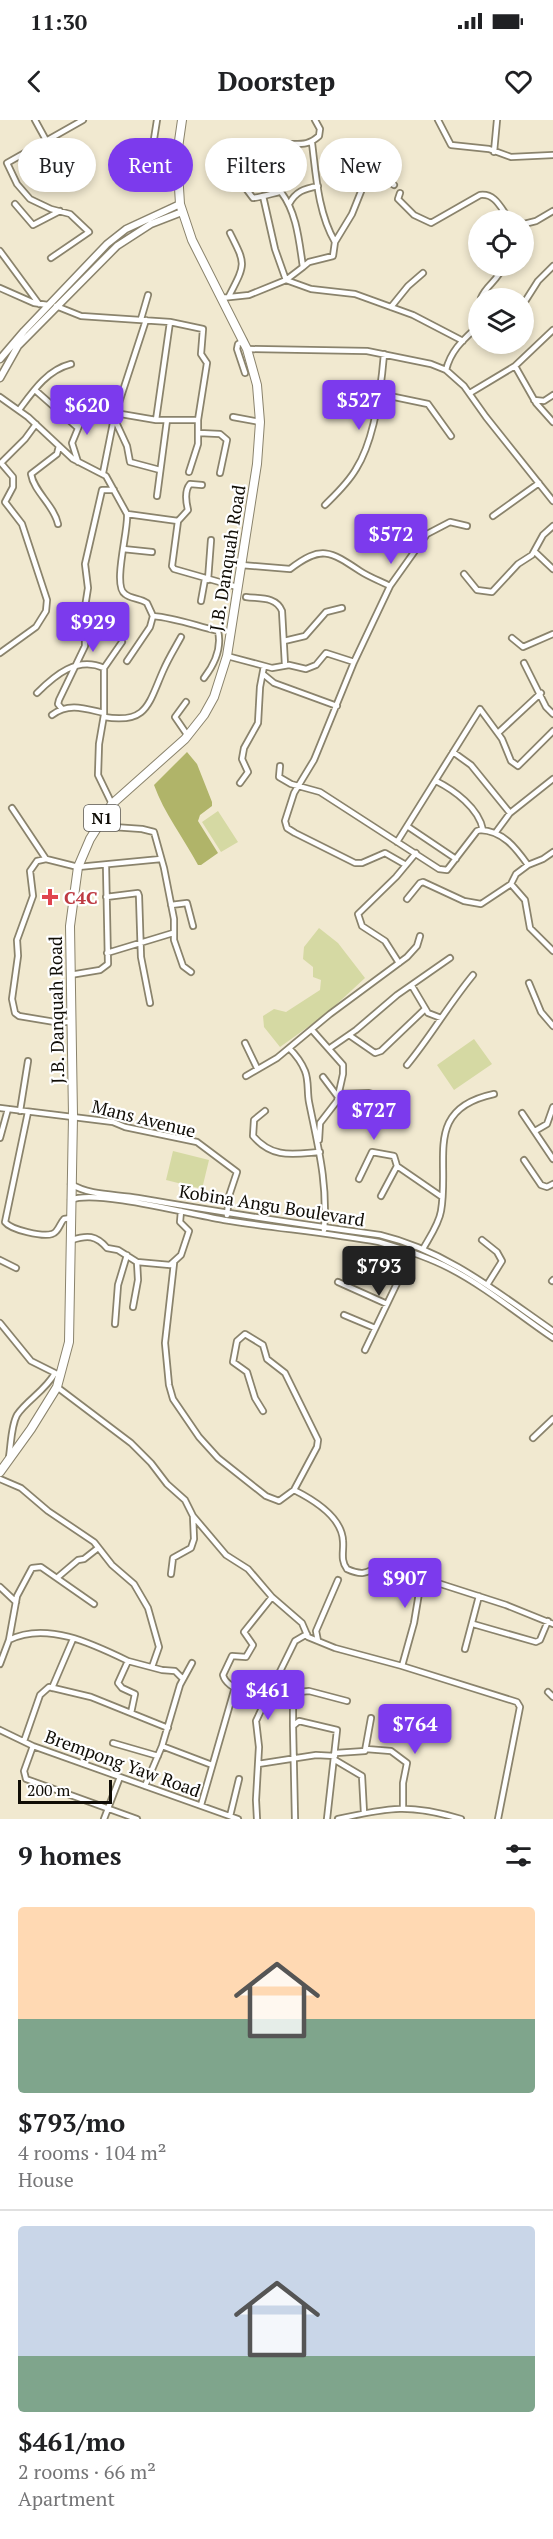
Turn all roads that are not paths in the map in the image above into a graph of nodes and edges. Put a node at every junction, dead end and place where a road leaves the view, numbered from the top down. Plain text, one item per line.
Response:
1 (35, 120) edge
2 (83, 120) edge
3 (157, 120) edge
4 (182, 120) edge
5 (315, 120) edge
6 (438, 120) edge
7 (497, 120) edge
8 (74, 122) edge
9 (45, 138) edge
10 (49, 138) edge
11 (154, 138) edge
12 (312, 143) junction
13 (494, 152) junction
14 (553, 155) edge
15 (18, 157) edge
16 (18, 185) edge
17 (318, 186) junction
18 (24, 192) edge
19 (361, 192) edge
20 (400, 193) dead end
21 (263, 196) junction
22 (15, 204) dead end
23 (289, 204) junction
24 (181, 208) junction
25 (503, 210) edge
26 (60, 211) junction
27 (553, 211) edge
28 (534, 222) edge
29 (230, 233) dead end
30 (335, 242) junction
31 (0, 251) edge
32 (51, 258) dead end
33 (553, 266) edge
34 (303, 267) junction
35 (423, 273) dead end
36 (498, 276) edge
37 (286, 280) junction
38 (0, 288) edge
39 (486, 288) edge
40 (534, 288) edge
41 (148, 295) dead end
42 (225, 297) junction
43 (39, 304) junction
44 (48, 305) junction
45 (56, 306) junction
46 (391, 307) junction
47 (143, 320) junction
48 (170, 322) junction
49 (553, 330) edge
50 (468, 335) edge
51 (463, 340) junction
52 (245, 345) junction
53 (384, 354) junction
54 (0, 359) edge
55 (71, 364) dead end
56 (515, 366) junction
57 (446, 370) junction
58 (245, 374) dead end
59 (0, 378) edge
60 (35, 390) junction
61 (470, 393) junction
62 (380, 394) junction
63 (553, 395) edge
64 (0, 398) edge
65 (534, 400) junction
66 (86, 409) dead end
67 (19, 410) junction
68 (115, 416) junction
69 (233, 417) dead end
70 (156, 420) junction
71 (167, 420) junction
72 (198, 420) junction
73 (260, 422) junction
74 (553, 422) edge
75 (36, 424) junction
76 (78, 428) junction
77 (200, 433) junction
78 (451, 436) dead end
79 (59, 446) junction
80 (78, 462) junction
81 (160, 470) junction
82 (189, 472) dead end
83 (103, 473) junction
84 (220, 473) dead end
85 (539, 483) junction
86 (202, 485) dead end
87 (114, 490) junction
88 (157, 496) dead end
89 (553, 501) edge
90 (325, 505) dead end
91 (127, 514) junction
92 (493, 516) dead end
93 (178, 521) junction
94 (58, 524) dead end
95 (467, 526) dead end
96 (553, 526) edge
97 (211, 540) dead end
98 (123, 549) junction
99 (152, 552) dead end
100 (535, 552) junction
101 (241, 565) junction
102 (553, 569) edge
103 (464, 574) dead end
104 (206, 579) junction
105 (390, 586) junction
106 (237, 587) junction
107 (246, 597) dead end
108 (201, 601) dead end
109 (342, 608) dead end
110 (153, 616) junction
111 (553, 634) edge
112 (181, 637) dead end
113 (512, 638) dead end
114 (284, 641) junction
115 (122, 642) dead end
116 (219, 645) junction
117 (229, 647) junction
118 (0, 653) edge
119 (227, 656) junction
120 (127, 661) dead end
121 (354, 662) junction
122 (524, 663) dead end
123 (78, 664) junction
124 (285, 665) junction
125 (264, 666) junction
126 (104, 668) junction
127 (263, 674) junction
128 (204, 678) dead end
129 (37, 693) dead end
130 (541, 693) junction
131 (186, 702) dead end
132 (337, 706) junction
133 (62, 709) junction
134 (553, 714) edge
135 (52, 715) dead end
136 (104, 715) junction
137 (553, 731) edge
138 (498, 733) junction
139 (188, 736) junction
140 (453, 752) junction
141 (280, 766) dead end
142 (553, 779) edge
143 (436, 781) junction
144 (240, 783) dead end
145 (298, 785) junction
146 (112, 804) junction
147 (12, 808) dead end
148 (510, 813) junction
149 (98, 826) junction
150 (407, 826) junction
151 (483, 830) junction
152 (496, 832) junction
153 (397, 842) junction
154 (416, 853) junction
155 (551, 854) edge
156 (46, 859) junction
157 (161, 859) junction
158 (456, 859) junction
159 (553, 861) edge
160 (406, 865) junction
161 (528, 865) junction
162 (106, 866) junction
163 (78, 867) junction
164 (511, 884) junction
165 (106, 897) junction
166 (407, 899) dead end
167 (171, 905) junction
168 (194, 926) dead end
169 (172, 933) junction
170 (420, 936) dead end
171 (141, 944) junction
172 (553, 951) edge
173 (107, 953) junction
174 (450, 958) dead end
175 (399, 963) junction
176 (191, 972) dead end
177 (70, 975) junction
178 (473, 975) dead end
179 (529, 982) dead end
180 (412, 986) junction
181 (150, 1003) dead end
182 (424, 1010) junction
183 (441, 1018) junction
184 (71, 1022) junction
185 (553, 1026) edge
186 (312, 1029) junction
187 (349, 1035) junction
188 (245, 1043) dead end
189 (289, 1048) junction
190 (330, 1048) junction
191 (28, 1060) dead end
192 (407, 1065) dead end
193 (257, 1068) junction
194 (246, 1076) dead end
195 (323, 1077) dead end
196 (494, 1094) dead end
197 (339, 1096) junction
198 (553, 1107) edge
199 (0, 1108) edge
200 (8, 1109) junction
201 (20, 1111) junction
202 (266, 1111) dead end
203 (28, 1112) junction
204 (522, 1113) dead end
205 (73, 1116) junction
206 (379, 1124) dead end
207 (535, 1131) junction
208 (0, 1138) edge
209 (318, 1144) junction
210 (320, 1152) junction
211 (553, 1159) edge
212 (524, 1160) dead end
213 (397, 1166) junction
214 (359, 1179) dead end
215 (71, 1183) junction
216 (553, 1184) edge
217 (81, 1193) junction
218 (381, 1196) dead end
219 (441, 1197) junction
220 (71, 1200) junction
221 (181, 1209) junction
222 (227, 1215) junction
223 (71, 1218) junction
224 (324, 1231) junction
225 (72, 1240) junction
226 (482, 1240) dead end
227 (423, 1249) junction
228 (412, 1252) junction
229 (127, 1255) junction
230 (0, 1260) edge
231 (137, 1262) junction
232 (174, 1263) junction
233 (16, 1268) dead end
234 (338, 1282) dead end
235 (487, 1285) junction
236 (387, 1304) junction
237 (133, 1307) dead end
238 (344, 1315) dead end
239 (0, 1323) edge
240 (115, 1324) dead end
241 (375, 1328) junction
242 (553, 1331) edge
243 (553, 1338) edge
244 (365, 1350) dead end
245 (58, 1375) junction
246 (57, 1387) junction
247 (263, 1412) dead end
248 (553, 1419) edge
249 (533, 1437) dead end
250 (9, 1460) junction
251 (0, 1472) edge
252 (0, 1479) edge
253 (294, 1490) junction
254 (193, 1516) junction
255 (98, 1548) junction
256 (171, 1574) dead end
257 (58, 1577) junction
258 (422, 1578) junction
259 (338, 1580) dead end
260 (0, 1587) edge
261 (479, 1596) junction
262 (272, 1598) junction
263 (16, 1602) junction
264 (94, 1604) dead end
265 (550, 1622) edge
266 (473, 1624) junction
267 (307, 1634) junction
268 (73, 1639) junction
269 (9, 1640) junction
270 (318, 1641) junction
271 (465, 1649) dead end
272 (128, 1661) junction
273 (0, 1662) edge
274 (192, 1663) dead end
275 (402, 1666) junction
276 (152, 1667) junction
277 (183, 1679) junction
278 (235, 1687) junction
279 (52, 1688) junction
280 (548, 1692) dead end
281 (553, 1697) edge
282 (347, 1701) dead end
283 (262, 1708) junction
284 (130, 1713) junction
285 (371, 1718) dead end
286 (293, 1726) junction
287 (168, 1728) junction
288 (0, 1730) edge
289 (24, 1741) junction
290 (113, 1743) dead end
291 (33, 1746) junction
292 (162, 1746) junction
293 (366, 1749) junction
294 (158, 1756) junction
295 (335, 1756) junction
296 (293, 1759) junction
297 (258, 1764) junction
298 (212, 1765) junction
299 (120, 1777) junction
300 (239, 1779) dead end
301 (145, 1786) junction
302 (201, 1805) junction
303 (403, 1807) junction
304 (107, 1809) junction
305 (364, 1813) junction
306 (230, 1816) junction
307 (104, 1819) edge
308 (137, 1819) edge
309 (237, 1819) edge
310 (257, 1819) edge
311 (295, 1819) edge
312 (327, 1819) edge
313 (338, 1819) edge
314 (461, 1819) edge
315 (498, 1819) edge

1 - 9 street
2 - 8 street
3 - 11 street
4 - 24 highway, N1
5 - 12 street
6 - 13 street
7 - 13 street
8 - 10 street
12 - 17 street
12 - 21 street
13 - 14 street
15 - 16 street
17 - 23 street
17 - 30 street
18 - 26 street
19 - 30 street
20 - 25 street
21 - 23 street
21 - 37 street
22 - 26 street
23 - 34 street
24 - 42 highway, J.B. Danquah Road / N1
24 - 44 main road
24 - 45 main road
26 - 32 street
27 - 28 street
29 - 42 street
30 - 34 street
31 - 43 street
33 - 40 street
34 - 37 street
35 - 46 street
36 - 39 street
37 - 42 street
37 - 46 street
38 - 43 street
41 - 47 street
42 - 52 highway, J.B. Danquah Road / N1
43 - 44 street
44 - 45 street
44 - 54 main road
45 - 47 street
45 - 59 main road
46 - 51 street
47 - 48 street
47 - 68 street
48 - 70 street
48 - 72 street
49 - 56 street
50 - 51 street
51 - 57 street
52 - 53 street
52 - 58 street
52 - 73 highway, J.B. Danquah Road / N1
53 - 57 street
53 - 62 street
55 - 60 street
56 - 61 street
56 - 65 street
57 - 61 street
60 - 67 street
60 - 76 street
61 - 85 street
62 - 78 street
62 - 90 street
63 - 65 street
64 - 67 street
65 - 74 street
66 - 76 street
67 - 75 street
68 - 70 street
68 - 81 street
68 - 83 street
69 - 73 street
70 - 71 street
71 - 72 street
71 - 81 street
72 - 77 street
73 - 101 highway, J.B. Danquah Road / N1
75 - 79 street
75 - 118 street
76 - 80 street
77 - 82 street
77 - 84 street
79 - 80 street
79 - 94 street
80 - 83 street
81 - 88 street
83 - 87 street
85 - 89 street
85 - 92 street
86 - 93 street
87 - 91 street
87 - 123 street
91 - 93 street
91 - 98 street
93 - 104 street
95 - 105 street
96 - 100 street
97 - 104 street
98 - 99 street
98 - 110 street
100 - 102 street
100 - 103 street
101 - 105 street
101 - 106 highway, J.B. Danquah Road / N1
104 - 106 street
104 - 108 street
105 - 121 street
106 - 117 highway, J.B. Danquah Road / N1
107 - 114 street
109 - 114 street
110 - 116 street
110 - 120 street
111 - 113 street
112 - 136 street
114 - 124 street
115 - 126 street
116 - 117 street
116 - 128 street
117 - 119 highway, J.B. Danquah Road / N1
119 - 125 street
119 - 139 highway, J.B. Danquah Road / N1
121 - 124 street
121 - 132 street
122 - 130 street
123 - 126 street
123 - 129 street
123 - 133 street
124 - 125 street
125 - 127 street
126 - 136 street
127 - 132 street
127 - 144 street
130 - 134 street
130 - 138 street
131 - 139 street
132 - 145 street
133 - 135 street
133 - 136 street
136 - 146 street
137 - 138 street
138 - 140 street
139 - 146 highway, J.B. Danquah Road / N1
140 - 143 street
140 - 148 street
141 - 145 street
142 - 148 street
143 - 150 street
143 - 151 street
145 - 153 street
145 - 160 street
146 - 149 highway, J.B. Danquah Road / N1
147 - 156 street
148 - 152 street
149 - 157 street
149 - 163 highway, J.B. Danquah Road / N1
150 - 153 street
150 - 158 street
151 - 152 street
151 - 158 street
152 - 161 street
153 - 154 street
154 - 158 street
154 - 160 street
155 - 159 street
155 - 161 street
156 - 163 street
156 - 184 street
157 - 162 street
157 - 167 street
160 - 175 street
161 - 164 street
162 - 163 street
162 - 165 street
163 - 177 highway, J.B. Danquah Road / N1
164 - 166 street
164 - 172 street
165 - 171 street
165 - 173 street
167 - 168 street
167 - 169 street
169 - 171 street
169 - 176 street
170 - 175 street
171 - 173 street
171 - 181 street
173 - 177 street
174 - 180 street
175 - 186 street
177 - 184 highway, J.B. Danquah Road / N1
178 - 183 street
179 - 185 street
180 - 182 street
180 - 187 street
182 - 183 street
182 - 187 street
183 - 192 street
184 - 205 highway, J.B. Danquah Road / N1
186 - 189 street
186 - 190 street
187 - 190 street
188 - 193 street
189 - 193 street
189 - 209 street
190 - 197 street
191 - 201 street
193 - 194 street
195 - 197 street
196 - 219 street
197 - 206 street
197 - 209 street
198 - 207 street
199 - 200 street, Mans Avenue
200 - 201 street, Mans Avenue
200 - 208 street
201 - 203 street, Mans Avenue
202 - 210 street
203 - 205 street, Mans Avenue
203 - 223 street
204 - 207 street
205 - 215 highway, J.B. Danquah Road / N1
205 - 222 street, Mans Avenue
207 - 211 street
209 - 210 street
210 - 224 street
212 - 216 street
213 - 214 street
213 - 218 street
213 - 219 street
215 - 217 street, Kobina Angu Boulevard
215 - 220 highway, J.B. Danquah Road / N1
217 - 220 street
217 - 221 street, Kobina Angu Boulevard
219 - 227 street
220 - 223 highway, J.B. Danquah Road / N1
221 - 222 street, Kobina Angu Boulevard
221 - 224 street, Kobina Angu Boulevard
221 - 232 street
222 - 224 street, Kobina Angu Boulevard
223 - 225 highway, J.B. Danquah Road / N1
224 - 227 street, Kobina Angu Boulevard
224 - 228 street, Kobina Angu Boulevard
225 - 229 street
225 - 245 highway, J.B. Danquah Road / N1
226 - 235 street
227 - 235 street, Kobina Angu Boulevard
228 - 236 street
228 - 243 street, Kobina Angu Boulevard
229 - 231 street
229 - 240 street
230 - 233 street
231 - 232 street
231 - 237 street
232 - 253 street
234 - 236 street
235 - 242 street, Kobina Angu Boulevard
236 - 241 street
238 - 241 street
239 - 245 street
241 - 244 street
245 - 246 highway, J.B. Danquah Road / N1
245 - 250 street
246 - 250 highway, J.B. Danquah Road / N1
246 - 254 street
247 - 253 street
248 - 249 street
250 - 251 highway, J.B. Danquah Road / N1
252 - 255 street
253 - 258 street
254 - 256 street
254 - 262 street
255 - 257 street
255 - 276 street
257 - 263 street
257 - 264 street
258 - 261 street
258 - 275 street
259 - 270 street
260 - 263 street
261 - 265 street
261 - 266 street
262 - 267 street
262 - 278 street
263 - 269 street
265 - 266 street
266 - 271 street
267 - 270 street
267 - 283 street
268 - 269 street
268 - 272 street
268 - 279 street
269 - 273 street
270 - 275 street
272 - 276 street
272 - 284 street
274 - 277 street
275 - 315 street
276 - 277 street
277 - 287 street
278 - 283 street
278 - 298 street
279 - 284 street
279 - 289 street
280 - 281 street
282 - 286 street
283 - 297 street
284 - 287 street
285 - 293 street
286 - 295 street
286 - 296 street
287 - 292 street
288 - 289 street, Brempong Yaw Road
289 - 291 street, Brempong Yaw Road
290 - 294 street
291 - 299 street, Brempong Yaw Road
291 - 304 street
292 - 294 street
292 - 298 street
293 - 295 street
293 - 303 street
294 - 301 street
295 - 296 street
295 - 305 street
295 - 312 street
296 - 297 street
296 - 311 street
297 - 310 street
298 - 302 street
299 - 301 street, Brempong Yaw Road
299 - 304 street
300 - 306 street
301 - 302 street, Brempong Yaw Road
302 - 306 street, Brempong Yaw Road
303 - 305 street
303 - 314 street
304 - 307 street
304 - 308 street
305 - 313 street
306 - 309 street, Brempong Yaw Road

